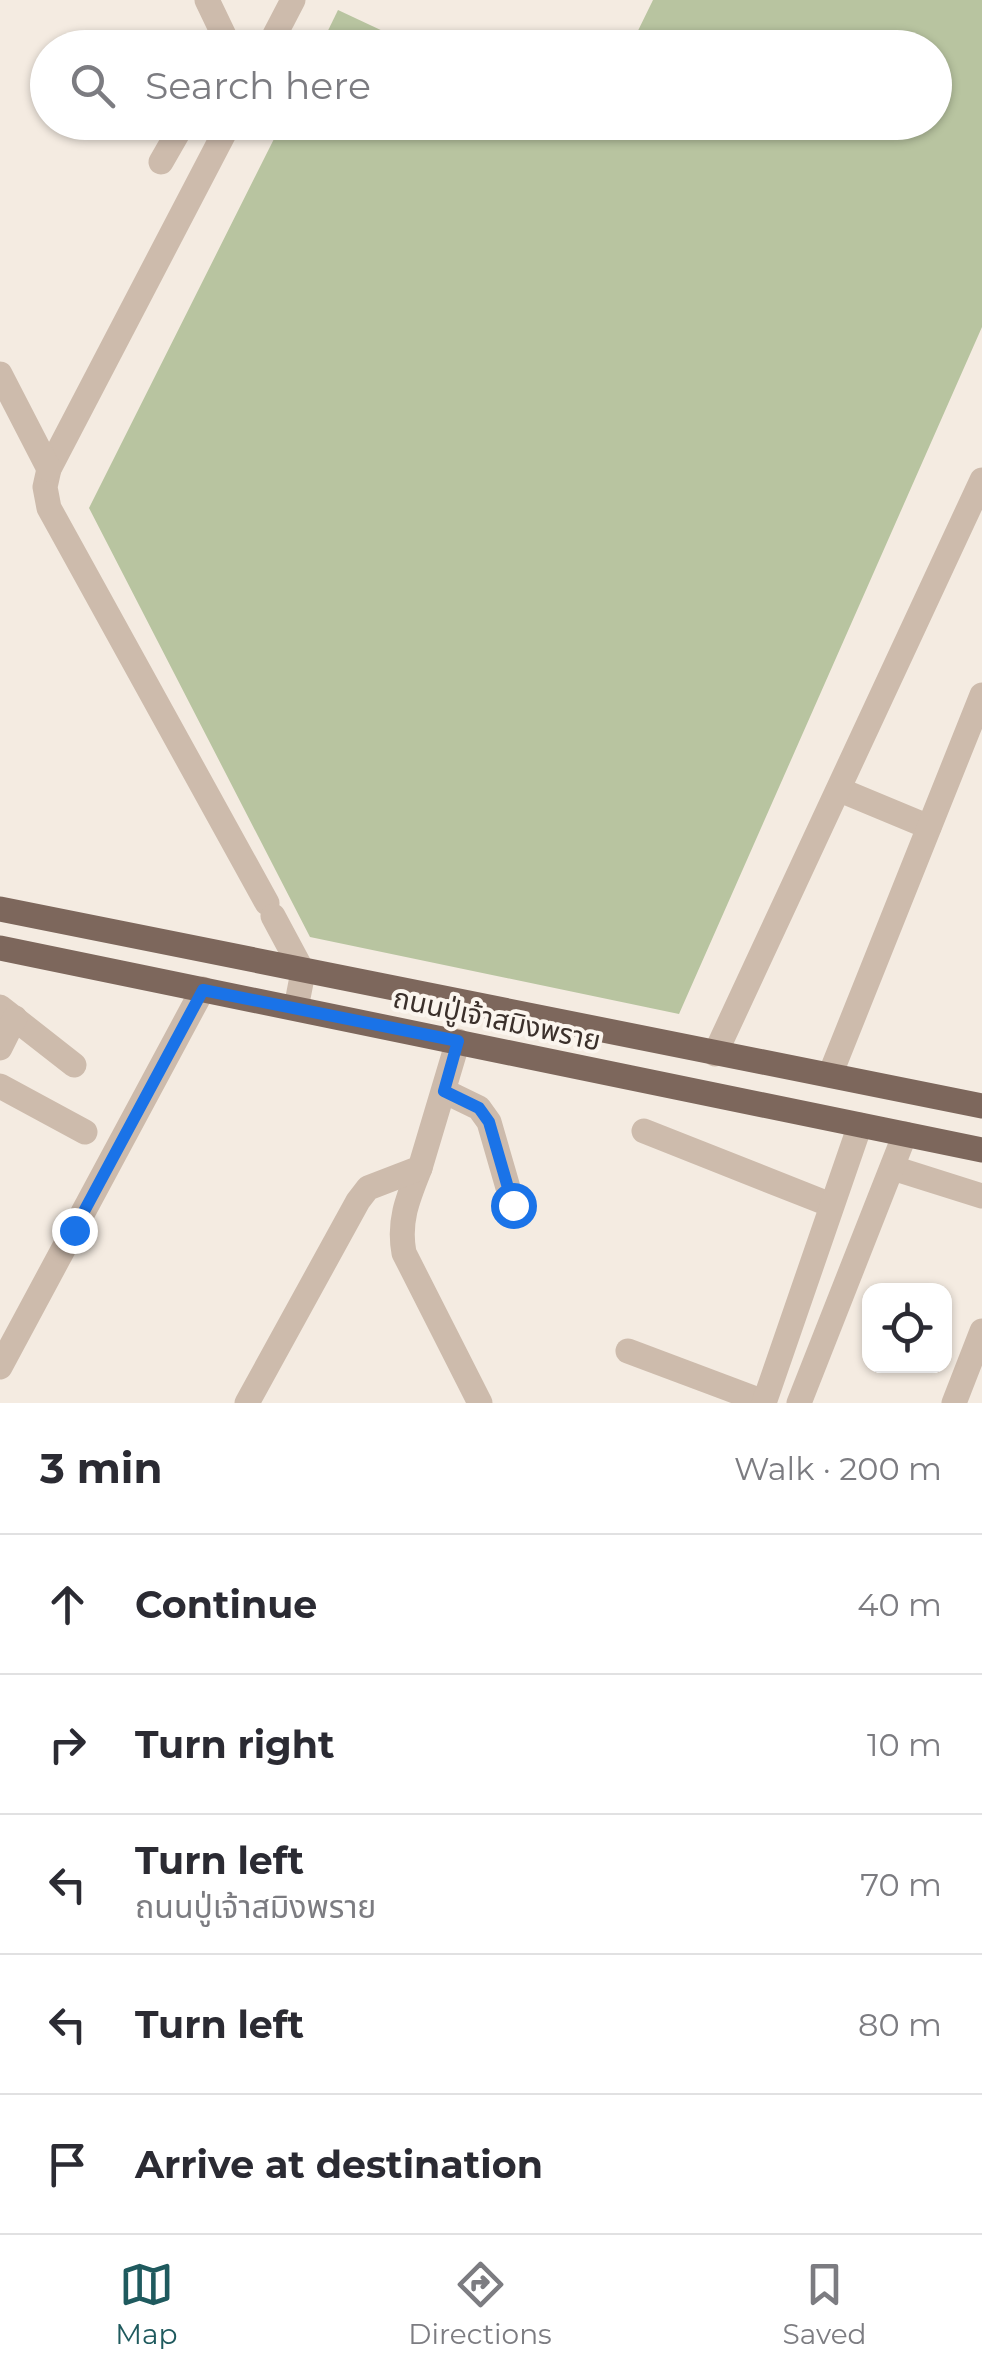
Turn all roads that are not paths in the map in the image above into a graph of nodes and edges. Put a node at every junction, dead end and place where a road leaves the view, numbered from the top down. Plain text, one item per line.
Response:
1 (207, 0) edge
2 (293, 0) edge
3 (221, 30) edge
4 (277, 30) edge
5 (173, 140) edge
6 (221, 140) edge
7 (160, 162) dead end
8 (0, 374) edge
9 (49, 469) junction
10 (982, 480) edge
11 (982, 695) edge
12 (840, 790) junction
13 (929, 827) junction
14 (0, 909) edge
15 (0, 948) edge
16 (304, 972) junction
17 (203, 990) junction
18 (296, 1008) junction
19 (7, 1013) edge
20 (458, 1041) junction
21 (0, 1048) edge
22 (715, 1054) junction
23 (74, 1065) dead end
24 (830, 1075) junction
25 (0, 1086) edge
26 (444, 1091) junction
27 (982, 1106) edge
28 (860, 1126) junction
29 (644, 1131) dead end
30 (84, 1132) dead end
31 (906, 1134) junction
32 (982, 1150) edge
33 (420, 1168) junction
34 (892, 1168) junction
35 (982, 1196) edge
36 (513, 1205) dead end
37 (831, 1205) junction
38 (982, 1330) edge
39 (628, 1351) dead end
40 (0, 1367) edge
41 (247, 1403) edge
42 (480, 1403) edge
43 (764, 1403) edge
44 (799, 1403) edge
45 (954, 1403) edge

1 - 3 street
2 - 4 street
5 - 7 street
6 - 9 street
8 - 9 street
9 - 16 street
10 - 12 street
11 - 13 street
12 - 13 street
12 - 22 street
13 - 24 street
14 - 16 main road, ถนนปู่เจ้าสมิงพราย
15 - 17 main road, ถนนปู่เจ้าสมิงพราย
16 - 18 street
16 - 22 main road, ถนนปู่เจ้าสมิงพราย
17 - 18 main road, ถนนปู่เจ้าสมิงพราย
17 - 40 street
18 - 20 main road, ถนนปู่เจ้าสมิงพราย
19 - 21 street
19 - 23 street
20 - 26 street
20 - 28 main road, ถนนปู่เจ้าสมิงพราย
22 - 24 main road, ถนนปู่เจ้าสมิงพราย
24 - 27 main road, ถนนปู่เจ้าสมิงพราย
25 - 30 street
26 - 33 street
26 - 36 street
28 - 31 main road, ถนนปู่เจ้าสมิงพราย
28 - 37 street
29 - 37 street
31 - 32 main road, ถนนปู่เจ้าสมิงพราย
31 - 34 street
33 - 41 street
33 - 42 street
34 - 35 street
34 - 44 street
37 - 43 street
38 - 45 street
39 - 43 street

